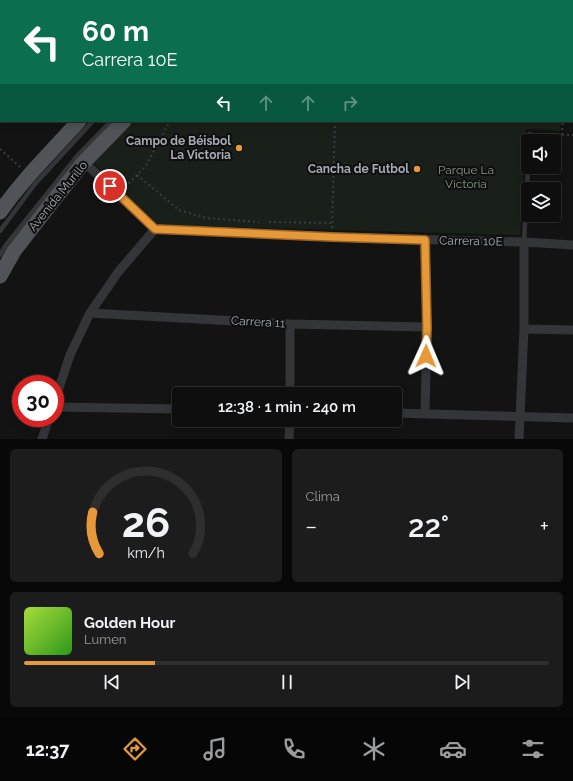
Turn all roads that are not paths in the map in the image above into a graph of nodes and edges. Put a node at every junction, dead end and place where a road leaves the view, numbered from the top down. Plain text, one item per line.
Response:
1 (78, 122) edge
2 (92, 122) edge
3 (110, 122) edge
4 (123, 122) edge
5 (84, 162) junction
6 (528, 174) edge
7 (0, 212) edge
8 (155, 229) junction
9 (0, 231) edge
10 (425, 240) junction
11 (524, 242) junction
12 (573, 245) edge
13 (0, 255) edge
14 (0, 276) edge
15 (90, 313) junction
16 (290, 324) junction
17 (427, 328) junction
18 (524, 329) junction
19 (573, 330) edge
20 (63, 375) edge
21 (290, 387) edge
22 (64, 407) edge
23 (172, 409) edge
24 (402, 413) edge
25 (425, 414) junction
26 (519, 416) junction
27 (573, 418) edge
28 (46, 427) edge
29 (290, 427) edge
30 (42, 439) edge
31 (289, 439) edge
32 (518, 439) edge

1 - 7 main road
2 - 9 lane
3 - 13 lane
4 - 5 main road, Avenida Murillo
5 - 8 street
5 - 14 main road, Avenida Murillo
6 - 11 lane
8 - 10 street, Carrera 10E
8 - 15 street
10 - 11 street, Carrera 10E
10 - 17 street
11 - 12 street, Carrera 10E
11 - 18 street
15 - 16 street, Carrera 11
15 - 20 street
16 - 17 street, Carrera 11
16 - 21 street
17 - 25 street
18 - 19 street
18 - 26 street
22 - 23 street
24 - 25 street
25 - 26 street
26 - 27 street
26 - 32 street
28 - 30 street
29 - 31 street

